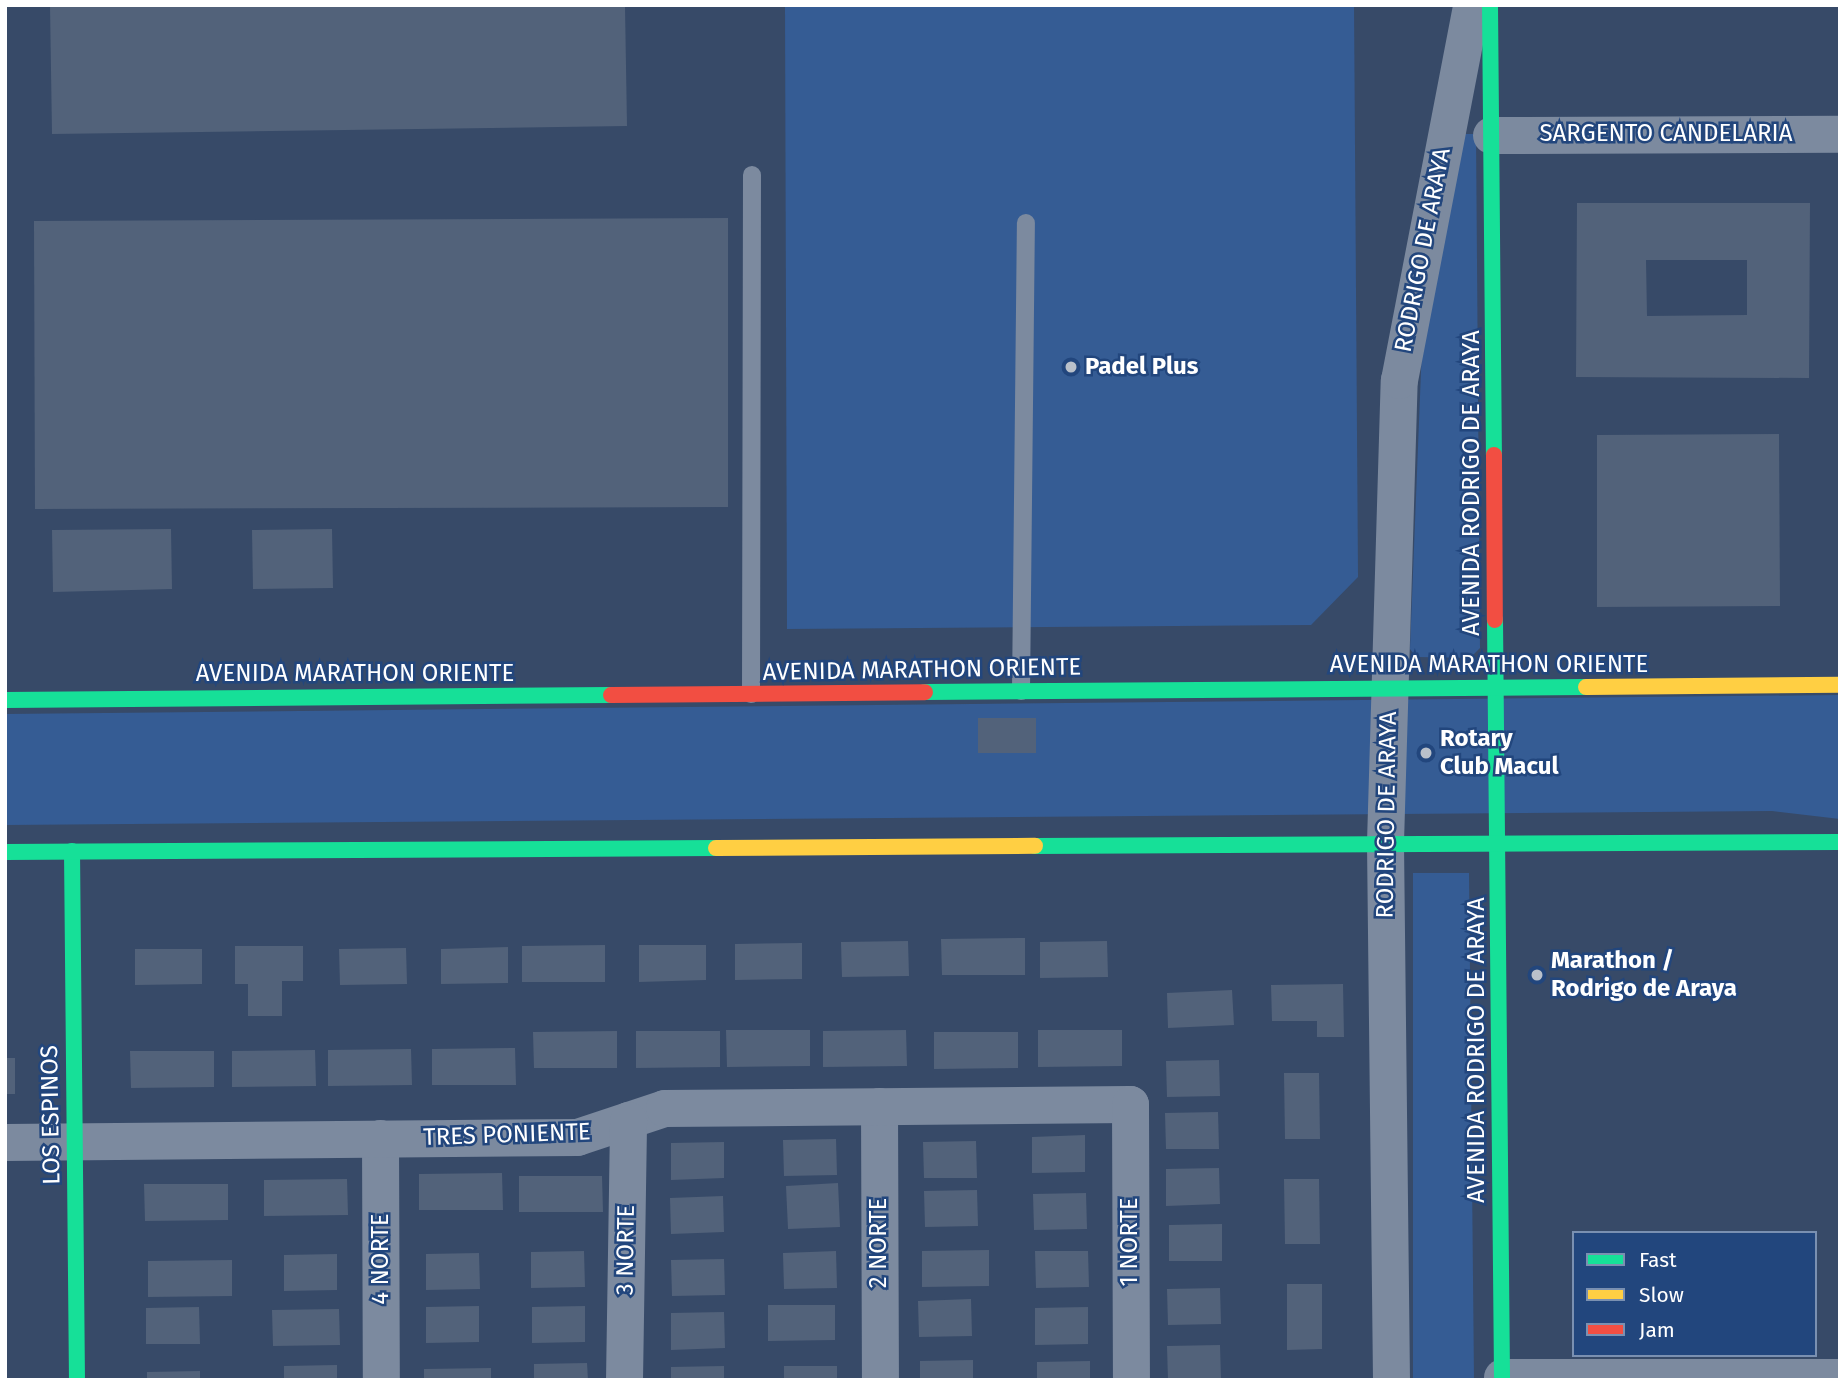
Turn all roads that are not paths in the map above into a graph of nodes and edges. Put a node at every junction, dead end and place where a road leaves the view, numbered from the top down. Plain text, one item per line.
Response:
1 (1471, 5) edge
2 (1490, 5) edge
3 (1840, 134) edge
4 (1491, 135) junction
5 (752, 175) dead end
6 (1026, 223) dead end
7 (1840, 685) edge
8 (1496, 688) junction
9 (1389, 689) junction
10 (1021, 691) junction
11 (751, 694) junction
12 (5, 700) edge
13 (1385, 842) junction
14 (1498, 842) junction
15 (1840, 842) edge
16 (72, 851) junction
17 (5, 852) edge
18 (1130, 1104) joint
19 (879, 1106) junction
20 (628, 1120) junction
21 (380, 1138) junction
22 (5, 1142) edge
23 (74, 1142) junction
24 (1840, 1377) edge
25 (1502, 1378) edge
26 (76, 1380) edge
27 (381, 1380) edge
28 (624, 1380) edge
29 (880, 1380) edge
30 (1131, 1380) edge
31 (1391, 1380) edge

1 - 9 street, RODRIGO DE ARAYA
2 - 4 main road, AVENIDA RODRIGO DE ARAYA
3 - 4 street, SARGENTO CANDELARIA
4 - 8 main road, AVENIDA RODRIGO DE ARAYA
5 - 11 lane
6 - 10 lane
7 - 8 main road, AVENIDA MARATHON ORIENTE
8 - 9 main road, AVENIDA MARATHON ORIENTE
8 - 14 main road, AVENIDA RODRIGO DE ARAYA
9 - 10 main road, AVENIDA MARATHON ORIENTE
9 - 13 street, RODRIGO DE ARAYA
10 - 11 main road, AVENIDA MARATHON ORIENTE
11 - 12 main road, AVENIDA MARATHON ORIENTE
13 - 14 main road
13 - 16 main road
13 - 31 street, RODRIGO DE ARAYA
14 - 15 main road
14 - 25 main road, AVENIDA RODRIGO DE ARAYA
16 - 17 main road
16 - 23 main road, LOS ESPINOS
18 - 19 street, TRES PONIENTE
18 - 30 street, 1 NORTE
19 - 20 street, TRES PONIENTE
19 - 29 street, 2 NORTE
20 - 21 street, TRES PONIENTE
20 - 28 street, 3 NORTE
21 - 23 street, TRES PONIENTE
21 - 27 street, 4 NORTE
22 - 23 street, TRES PONIENTE
23 - 26 main road, LOS ESPINOS
24 - 25 street

